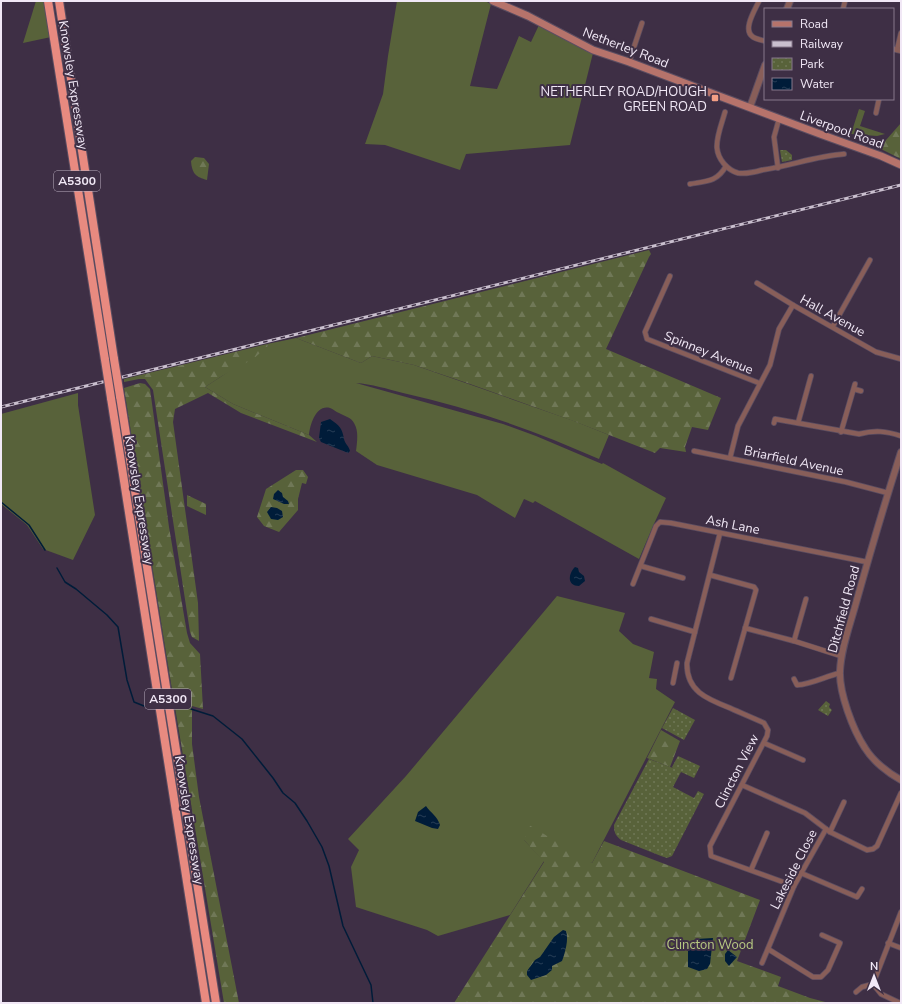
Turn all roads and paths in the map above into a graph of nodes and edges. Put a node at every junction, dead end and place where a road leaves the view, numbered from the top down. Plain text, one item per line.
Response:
1 (48, 1) edge
2 (59, 1) edge
3 (493, 1) edge
4 (759, 1) edge
5 (642, 23) dead end
6 (901, 33) edge
7 (764, 41) edge
8 (897, 50) edge
9 (629, 62) junction
10 (764, 68) edge
11 (708, 92) joint
12 (880, 100) edge
13 (750, 107) junction
14 (724, 112) dead end
15 (876, 113) dead end
16 (780, 119) junction
17 (833, 148) dead end
18 (844, 154) dead end
19 (833, 155) junction
20 (901, 165) edge
21 (726, 166) junction
22 (778, 168) junction
23 (690, 184) dead end
24 (870, 260) dead end
25 (670, 276) dead end
26 (757, 283) dead end
27 (793, 305) junction
28 (833, 326) junction
29 (901, 360) edge
30 (804, 378) dead end
31 (759, 383) junction
32 (861, 391) dead end
33 (774, 423) dead end
34 (798, 424) junction
35 (841, 432) junction
36 (901, 436) edge
37 (694, 451) dead end
38 (901, 452) edge
39 (730, 458) junction
40 (888, 494) junction
41 (720, 533) junction
42 (867, 562) junction
43 (640, 566) junction
44 (710, 575) junction
45 (683, 578) dead end
46 (633, 584) dead end
47 (806, 598) dead end
48 (650, 619) dead end
49 (745, 628) junction
50 (695, 632) junction
51 (794, 641) junction
52 (841, 656) junction
53 (677, 662) dead end
54 (676, 670) junction
55 (687, 670) junction
56 (840, 673) junction
57 (732, 678) dead end
58 (794, 679) dead end
59 (673, 683) dead end
60 (764, 744) junction
61 (802, 760) dead end
62 (901, 780) edge
63 (742, 785) junction
64 (901, 793) edge
65 (844, 802) dead end
66 (828, 831) junction
67 (767, 833) dead end
68 (751, 870) junction
69 (802, 873) junction
70 (794, 886) junction
71 (862, 889) dead end
72 (901, 912) edge
73 (822, 935) dead end
74 (888, 943) junction
75 (901, 948) edge
76 (768, 949) junction
77 (762, 963) dead end
78 (872, 984) junction
79 (856, 992) dead end
80 (206, 1003) edge
81 (216, 1003) edge
82 (900, 1003) edge

1 - 80 highway, Knowsley Expressway / A5300, bridge
2 - 81 highway, Knowsley Expressway / A5300, bridge
3 - 9 main road, Netherley Road
4 - 7 street
5 - 9 street
6 - 8 street
9 - 11 main road, Netherley Road
10 - 13 street
11 - 13 main road, Liverpool Road
12 - 15 street
13 - 16 main road, Liverpool Road
14 - 21 street
16 - 20 main road, Liverpool Road
16 - 22 street
17 - 19 street
18 - 19 street
19 - 22 street
21 - 22 street
21 - 23 street
24 - 28 street
25 - 31 street, Spinney Avenue
26 - 27 street, Hall Avenue
27 - 28 street, Hall Avenue
27 - 31 street
28 - 29 street, Hall Avenue
30 - 34 street
31 - 39 street
32 - 35 street
33 - 34 street
34 - 35 street
35 - 36 street
37 - 39 street, Briarfield Avenue
38 - 40 street, Ditchfield Road
39 - 40 street, Briarfield Avenue
40 - 42 street, Ditchfield Road
41 - 42 street, Ash Lane
41 - 43 street, Ash Lane
41 - 44 street
42 - 52 street, Ditchfield Road
43 - 45 street
43 - 46 street, Ash Lane
44 - 49 street
44 - 50 street
47 - 51 street
48 - 50 street
49 - 51 street
49 - 57 street
50 - 55 street
51 - 52 street
52 - 56 street, Ditchfield Road
53 - 54 street
54 - 55 street
54 - 59 street
55 - 60 street, Clincton View
56 - 58 street
56 - 62 street, Ditchfield Road
60 - 61 street
60 - 63 street, Clincton View
63 - 66 street
63 - 68 street, Clincton View
64 - 66 street
65 - 66 street, Lakeside Close
66 - 69 street, Lakeside Close
67 - 68 street
68 - 70 street, Clincton View
69 - 70 street, Lakeside Close
69 - 71 street
70 - 76 street, Lakeside Close
72 - 74 street
73 - 76 street
74 - 75 street
74 - 78 street
76 - 77 street, Lakeside Close
78 - 79 street
78 - 82 street

